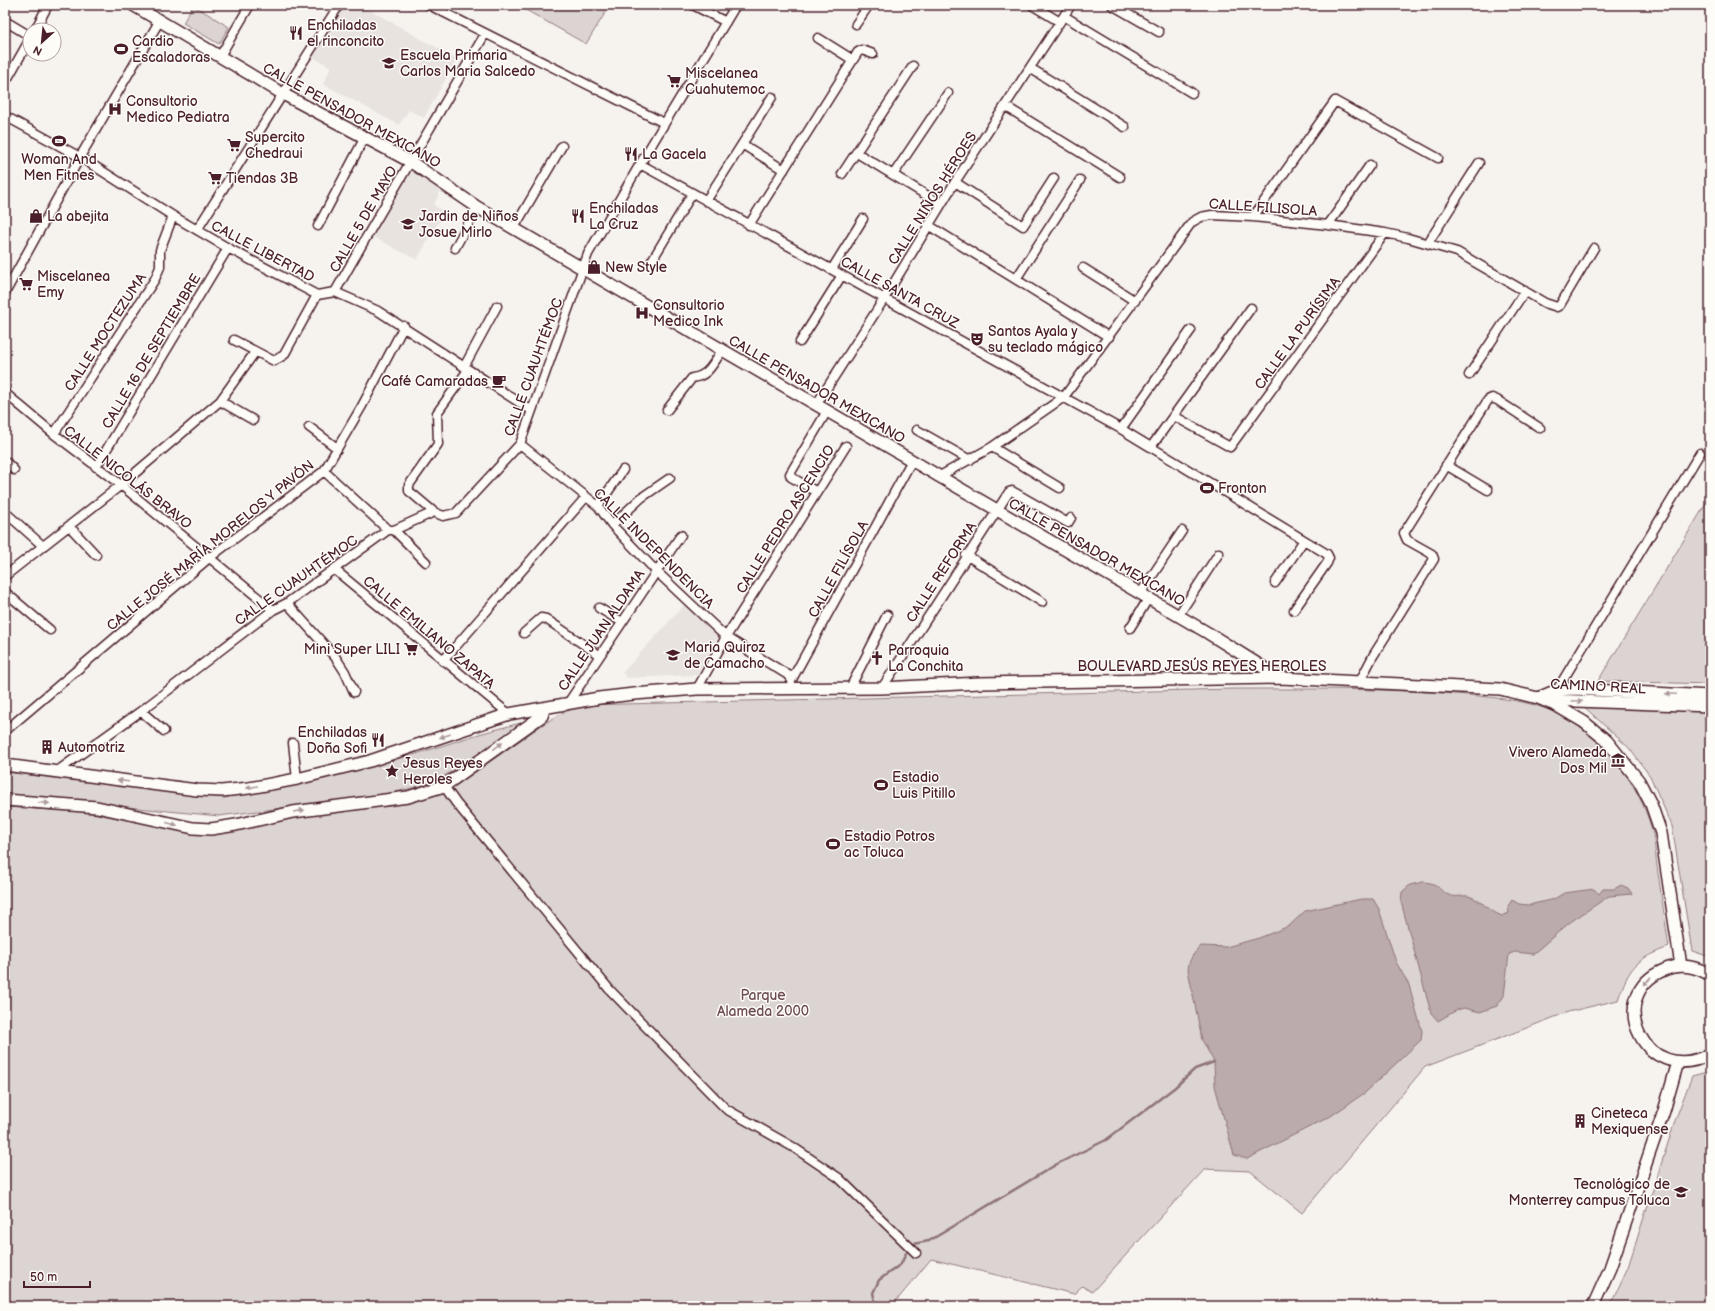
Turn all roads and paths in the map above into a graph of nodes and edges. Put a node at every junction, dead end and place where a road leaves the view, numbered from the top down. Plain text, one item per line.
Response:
1 (48, 5) edge
2 (132, 5) edge
3 (250, 5) edge
4 (340, 5) edge
5 (429, 5) edge
6 (693, 5) edge
7 (736, 5) edge
8 (869, 5) edge
9 (1032, 5) edge
10 (1071, 5) edge
11 (1112, 5) edge
12 (1062, 19) junction
13 (160, 20) junction
14 (5, 21) edge
15 (39, 22) edge
16 (726, 22) junction
17 (856, 24) dead end
18 (22, 32) edge
19 (1159, 32) dead end
20 (486, 34) junction
21 (818, 38) dead end
22 (22, 52) edge
23 (873, 54) dead end
24 (220, 56) junction
25 (853, 60) junction
26 (913, 66) dead end
27 (1030, 68) junction
28 (5, 83) edge
29 (948, 93) dead end
30 (1192, 93) dead end
31 (283, 94) junction
32 (772, 97) dead end
33 (1005, 106) junction
34 (5, 116) edge
35 (664, 124) junction
36 (1125, 128) dead end
37 (365, 137) junction
38 (742, 144) junction
39 (562, 146) dead end
40 (857, 153) junction
41 (80, 157) junction
42 (1438, 158) dead end
43 (411, 162) junction
44 (1479, 163) dead end
45 (640, 164) junction
46 (1370, 165) dead end
47 (784, 170) junction
48 (842, 174) dead end
49 (893, 175) junction
50 (1054, 178) dead end
51 (1120, 178) dead end
52 (1080, 180) dead end
53 (955, 182) junction
54 (692, 194) junction
55 (706, 201) junction
56 (941, 204) junction
57 (477, 207) junction
58 (173, 216) junction
59 (1252, 218) junction
60 (863, 219) dead end
61 (749, 225) junction
62 (928, 225) junction
63 (1328, 225) junction
64 (318, 226) dead end
65 (514, 228) junction
66 (197, 230) junction
67 (1385, 233) junction
68 (1428, 243) junction
69 (228, 248) junction
70 (455, 248) dead end
71 (1594, 248) dead end
72 (651, 262) dead end
73 (1082, 268) dead end
74 (582, 269) junction
75 (832, 270) junction
76 (842, 275) junction
77 (1016, 279) junction
78 (1525, 291) junction
79 (335, 292) junction
80 (5, 293) edge
81 (317, 295) junction
82 (884, 299) junction
83 (1135, 300) junction
84 (497, 306) dead end
85 (1251, 308) dead end
86 (404, 326) junction
87 (1191, 330) dead end
88 (1109, 338) junction
89 (234, 340) dead end
90 (800, 342) dead end
91 (722, 351) junction
92 (255, 352) junction
93 (466, 368) junction
94 (1469, 375) dead end
95 (5, 393) edge
96 (1064, 397) junction
97 (220, 400) junction
98 (816, 405) junction
99 (531, 410) junction
100 (667, 410) dead end
101 (827, 411) junction
102 (1174, 416) junction
103 (253, 420) dead end
104 (309, 427) dead end
105 (1540, 428) dead end
106 (1121, 429) junction
107 (917, 430) dead end
108 (54, 434) junction
109 (520, 444) junction
110 (846, 446) dead end
111 (992, 447) junction
112 (1151, 447) junction
113 (337, 448) junction
114 (1700, 453) dead end
115 (970, 460) junction
116 (5, 461) edge
117 (911, 462) junction
118 (1446, 465) junction
119 (96, 467) junction
120 (14, 470) dead end
121 (623, 470) dead end
122 (324, 471) junction
123 (938, 477) junction
124 (670, 478) dead end
125 (121, 485) junction
126 (1060, 488) dead end
127 (1488, 490) dead end
128 (817, 492) junction
129 (586, 497) junction
130 (598, 506) junction
131 (997, 511) junction
132 (5, 512) edge
133 (434, 512) junction
134 (1069, 521) dead end
135 (612, 525) junction
136 (69, 526) junction
137 (391, 530) junction
138 (1182, 531) dead end
139 (681, 535) dead end
140 (1304, 540) junction
141 (43, 546) junction
142 (1219, 553) dead end
143 (96, 555) dead end
144 (966, 556) junction
145 (209, 558) junction
146 (426, 562) dead end
147 (334, 569) junction
148 (656, 571) junction
149 (5, 576) edge
150 (1275, 583) dead end
151 (5, 592) edge
152 (1144, 597) junction
153 (1042, 602) dead end
154 (286, 603) junction
155 (599, 608) dead end
156 (273, 610) junction
157 (1294, 610) dead end
158 (887, 615) dead end
159 (1178, 616) junction
160 (622, 622) junction
161 (1130, 628) dead end
162 (50, 630) dead end
163 (524, 633) dead end
164 (726, 637) junction
165 (599, 655) junction
166 (444, 661) junction
167 (793, 678) junction
168 (1281, 678) junction
169 (1360, 681) junction
170 (850, 688) junction
171 (882, 688) junction
172 (696, 689) junction
173 (787, 689) junction
174 (354, 692) dead end
175 (1556, 695) junction
176 (1710, 696) edge
177 (1538, 698) junction
178 (568, 703) junction
179 (1710, 706) edge
180 (542, 708) junction
181 (141, 711) junction
182 (509, 714) junction
183 (5, 731) edge
184 (164, 731) dead end
185 (293, 743) dead end
186 (5, 765) edge
187 (56, 772) junction
188 (297, 779) junction
189 (444, 786) junction
190 (5, 800) edge
191 (1681, 966) junction
192 (1710, 975) edge
193 (1710, 1054) edge
194 (1678, 1062) junction
195 (916, 1253) dead end
196 (1593, 1306) edge

1 - 15 street
2 - 13 main road, CALLE PENSADOR MEXICANO
3 - 24 street
4 - 31 street
5 - 20 street
6 - 16 street
7 - 16 street, CALLE CUAUHTÉMOC
8 - 17 street
9 - 12 street
10 - 12 street, CALLE NIÑOS HÉROES
11 - 19 street
12 - 27 street, CALLE NIÑOS HÉROES
12 - 30 street
13 - 24 main road, CALLE PENSADOR MEXICANO
13 - 41 street
14 - 18 street
16 - 35 street, CALLE CUAUHTÉMOC
20 - 35 street
20 - 43 street, CALLE 5 DE MAYO
21 - 25 street
22 - 28 street
23 - 25 street
24 - 31 main road, CALLE PENSADOR MEXICANO
25 - 47 street
26 - 40 street
27 - 33 street, CALLE NIÑOS HÉROES
27 - 36 street
29 - 49 street
31 - 37 main road, CALLE PENSADOR MEXICANO
31 - 66 street
32 - 38 street
33 - 51 street
33 - 53 street, CALLE NIÑOS HÉROES
34 - 41 street, CALLE LIBERTAD
35 - 45 street, CALLE CUAUHTÉMOC
37 - 43 main road, CALLE PENSADOR MEXICANO
37 - 64 street
38 - 47 street
38 - 55 street
39 - 65 street
40 - 48 street
40 - 49 street
41 - 58 street, CALLE LIBERTAD
41 - 80 street
42 - 59 street
43 - 57 main road, CALLE PENSADOR MEXICANO
43 - 79 street, CALLE 5 DE MAYO
44 - 68 street
45 - 54 street, CALLE SANTA CRUZ
45 - 74 street, CALLE CUAUHTÉMOC
46 - 63 street
47 - 61 street
49 - 56 street
50 - 53 street
52 - 77 street
53 - 56 street, CALLE NIÑOS HÉROES
54 - 55 street, CALLE SANTA CRUZ
54 - 72 street
55 - 61 street, CALLE SANTA CRUZ
56 - 62 street, CALLE NIÑOS HÉROES
57 - 65 main road, CALLE PENSADOR MEXICANO
57 - 70 street
58 - 66 street, CALLE LIBERTAD
58 - 108 street, CALLE MOCTEZUMA
59 - 63 street, CALLE FILISOLA
59 - 83 street, CALLE FILISOLA
60 - 75 street
61 - 75 street, CALLE SANTA CRUZ
62 - 77 street
62 - 82 street, CALLE NIÑOS HÉROES
63 - 67 street, CALLE FILISOLA
65 - 74 main road, CALLE PENSADOR MEXICANO
66 - 69 street, CALLE LIBERTAD
67 - 68 street, CALLE FILISOLA
67 - 102 street, CALLE LA PURÍSIMA
68 - 78 street, CALLE FILISOLA
69 - 81 street, CALLE LIBERTAD
69 - 119 street, CALLE 16 DE SEPTIEMBRE
71 - 78 street, CALLE FILISOLA
73 - 83 street
74 - 91 main road, CALLE PENSADOR MEXICANO
74 - 99 street, CALLE CUAUHTÉMOC
75 - 76 street, CALLE SANTA CRUZ
76 - 82 street, CALLE SANTA CRUZ
76 - 90 street
77 - 88 street
78 - 94 street
79 - 81 street, CALLE LIBERTAD
79 - 86 street
81 - 92 street
82 - 96 street, CALLE SANTA CRUZ
82 - 98 street, CALLE NIÑOS HÉROES
83 - 88 street, CALLE FILISOLA
84 - 93 street
85 - 102 street
86 - 93 street
86 - 113 street, CALLE JOSÉ MARÍA MORELOS Y PAVÓN
87 - 106 street
88 - 96 street, CALLE FILISOLA
89 - 92 street
91 - 98 main road, CALLE PENSADOR MEXICANO
91 - 100 street
92 - 97 street
93 - 99 street
93 - 133 street
95 - 108 street, CALLE NICOLÁS BRAVO
96 - 106 street, CALLE SANTA CRUZ
96 - 111 street, CALLE FILISOLA
97 - 103 street
97 - 125 street
98 - 101 main road, CALLE PENSADOR MEXICANO
99 - 109 street, CALLE CUAUHTÉMOC
101 - 117 main road, CALLE PENSADOR MEXICANO
101 - 128 street
102 - 112 street
104 - 113 street
105 - 118 street
106 - 112 street, CALLE SANTA CRUZ
107 - 115 street
108 - 119 street, CALLE NICOLÁS BRAVO
109 - 129 street, CALLE INDEPENDENCIA
109 - 133 street, CALLE CUAUHTÉMOC
110 - 128 street, CALLE PEDRO ASCENCIO
111 - 115 street, CALLE FILISOLA
111 - 126 street
112 - 140 street, CALLE SANTA CRUZ
113 - 122 street, CALLE JOSÉ MARÍA MORELOS Y PAVÓN
114 - 175 street
115 - 123 street, CALLE FILISOLA
116 - 120 street
117 - 123 main road, CALLE PENSADOR MEXICANO
117 - 167 street, CALLE FILÍSOLA
118 - 127 street
118 - 169 street
119 - 125 street, CALLE NICOLÁS BRAVO
121 - 130 street
122 - 137 street
122 - 145 street, CALLE JOSÉ MARÍA MORELOS Y PAVÓN
123 - 131 main road, CALLE PENSADOR MEXICANO
124 - 135 street
125 - 136 street
125 - 145 street, CALLE NICOLÁS BRAVO
128 - 164 street, CALLE PEDRO ASCENCIO
129 - 130 street, CALLE INDEPENDENCIA
129 - 166 street
130 - 135 street, CALLE INDEPENDENCIA
131 - 134 street, CALLE REFORMA
131 - 144 street, CALLE REFORMA
131 - 152 main road, CALLE PENSADOR MEXICANO
132 - 141 street
133 - 137 street, CALLE CUAUHTÉMOC
135 - 148 street, CALLE INDEPENDENCIA
136 - 141 street
136 - 143 street
137 - 146 street
137 - 147 street, CALLE CUAUHTÉMOC
138 - 152 street
139 - 148 street, CALLE JUAN ALDAMA
140 - 150 street
140 - 157 street, CALLE SANTA CRUZ
141 - 149 street
142 - 159 street
144 - 153 street
144 - 171 street, CALLE REFORMA
145 - 156 street, CALLE NICOLÁS BRAVO
145 - 183 street, CALLE JOSÉ MARÍA MORELOS Y PAVÓN
147 - 154 street, CALLE CUAUHTÉMOC
147 - 166 street, CALLE EMILIANO ZAPATA
148 - 160 street, CALLE JUAN ALDAMA
148 - 164 street, CALLE INDEPENDENCIA
151 - 162 street
152 - 159 main road, CALLE PENSADOR MEXICANO
152 - 161 street
154 - 156 street, CALLE CUAUHTÉMOC
154 - 174 street
155 - 160 street
156 - 181 street, CALLE CUAUHTÉMOC
158 - 170 street
159 - 168 main road, CALLE PENSADOR MEXICANO
160 - 165 street, CALLE JUAN ALDAMA
163 - 165 street
164 - 167 street, CALLE INDEPENDENCIA
164 - 172 street, CALLE PEDRO ASCENCIO
165 - 178 street, CALLE JUAN ALDAMA
166 - 182 street, CALLE EMILIANO ZAPATA
167 - 173 street, CALLE FILÍSOLA
168 - 169 main road, BOULEVARD JESÚS REYES HEROLES
168 - 171 main road, BOULEVARD JESÚS REYES HEROLES
169 - 177 main road, BOULEVARD JESÚS REYES HEROLES
170 - 171 main road, BOULEVARD JESÚS REYES HEROLES
170 - 173 main road, BOULEVARD JESÚS REYES HEROLES
172 - 173 main road, BOULEVARD JESÚS REYES HEROLES
172 - 178 main road, BOULEVARD JESÚS REYES HEROLES
176 -> 175 main road, CAMINO REAL
175 - 177 main road, CAMINO REAL
175 -> 179 main road, CAMINO REAL
177 - 191 main road, BOULEVARD JESÚS REYES HEROLES
178 - 180 main road, BOULEVARD JESÚS REYES HEROLES
180 - 182 main road, BOULEVARD JESÚS REYES HEROLES
189 -> 180 main road
181 - 184 street
181 - 187 street, CALLE CUAUHTÉMOC
182 -> 188 main road, BOULEVARD JESÚS REYES HEROLES
185 - 188 street
186 - 187 main road, BOULEVARD JESÚS REYES HEROLES
188 -> 187 main road, BOULEVARD JESÚS REYES HEROLES
190 -> 189 main road
189 - 195 street
191 - 192 main road
191 -> 194 main road
193 - 194 main road
194 - 196 main road

